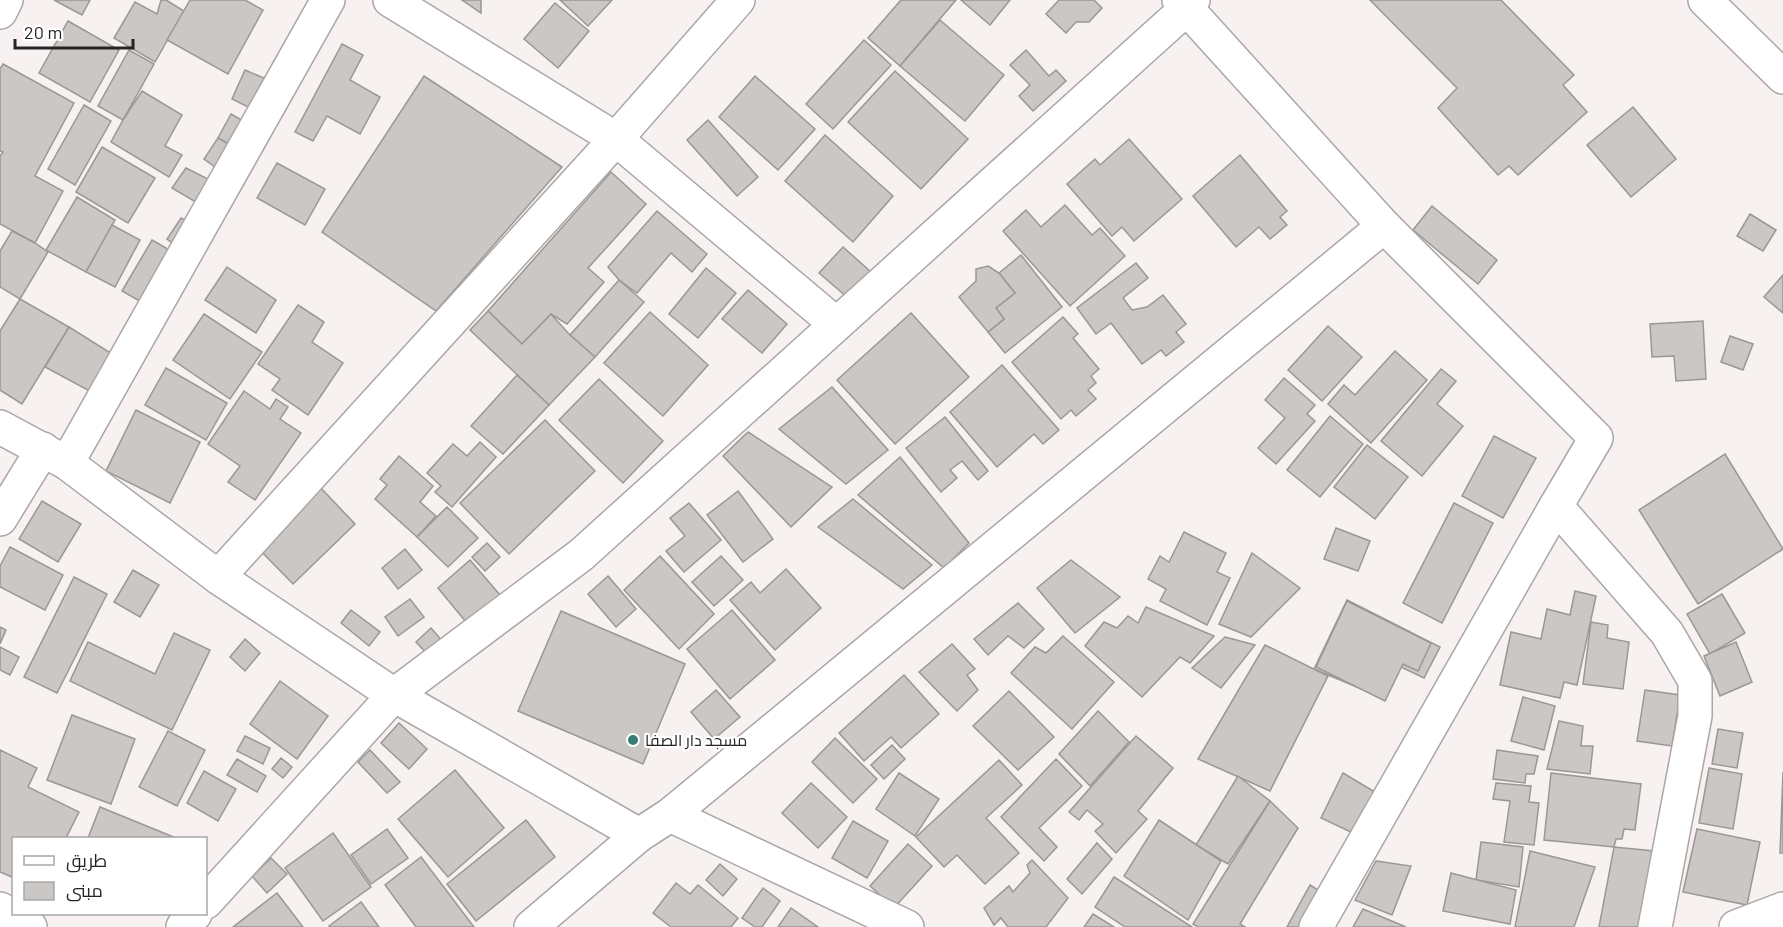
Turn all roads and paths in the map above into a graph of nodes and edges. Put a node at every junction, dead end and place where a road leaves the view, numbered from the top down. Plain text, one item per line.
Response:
1 (6, 0) edge
2 (328, 0) edge
3 (390, 0) edge
4 (738, 0) edge
5 (1705, 0) edge
6 (1186, 3) edge
7 (0, 12) edge
8 (1783, 77) edge
9 (616, 139) junction
10 (1384, 226) junction
11 (837, 324) junction
12 (0, 427) edge
13 (55, 456) junction
14 (1556, 507) junction
15 (0, 519) edge
16 (218, 578) junction
17 (394, 695) junction
18 (670, 815) junction
19 (639, 835) junction
20 (207, 901) edge
21 (0, 909) edge
22 (1783, 909) edge
23 (194, 915) edge
24 (30, 927) edge
25 (183, 927) edge
26 (531, 927) edge
27 (907, 927) edge
28 (1316, 927) edge
29 (1655, 927) edge
30 (1736, 927) edge

1 - 7 street
2 - 13 street
3 - 9 street
4 - 9 street
5 - 8 street
6 - 10 street
6 - 11 street
9 - 11 street
9 - 16 street
10 - 14 street
10 - 18 street
11 - 17 street
12 - 13 street
13 - 15 street
13 - 16 street
14 - 28 street
14 - 29 street
16 - 17 street
17 - 19 street
17 - 20 street
18 - 19 street
18 - 27 street
19 - 26 street
21 - 24 street
22 - 30 street
23 - 25 street

